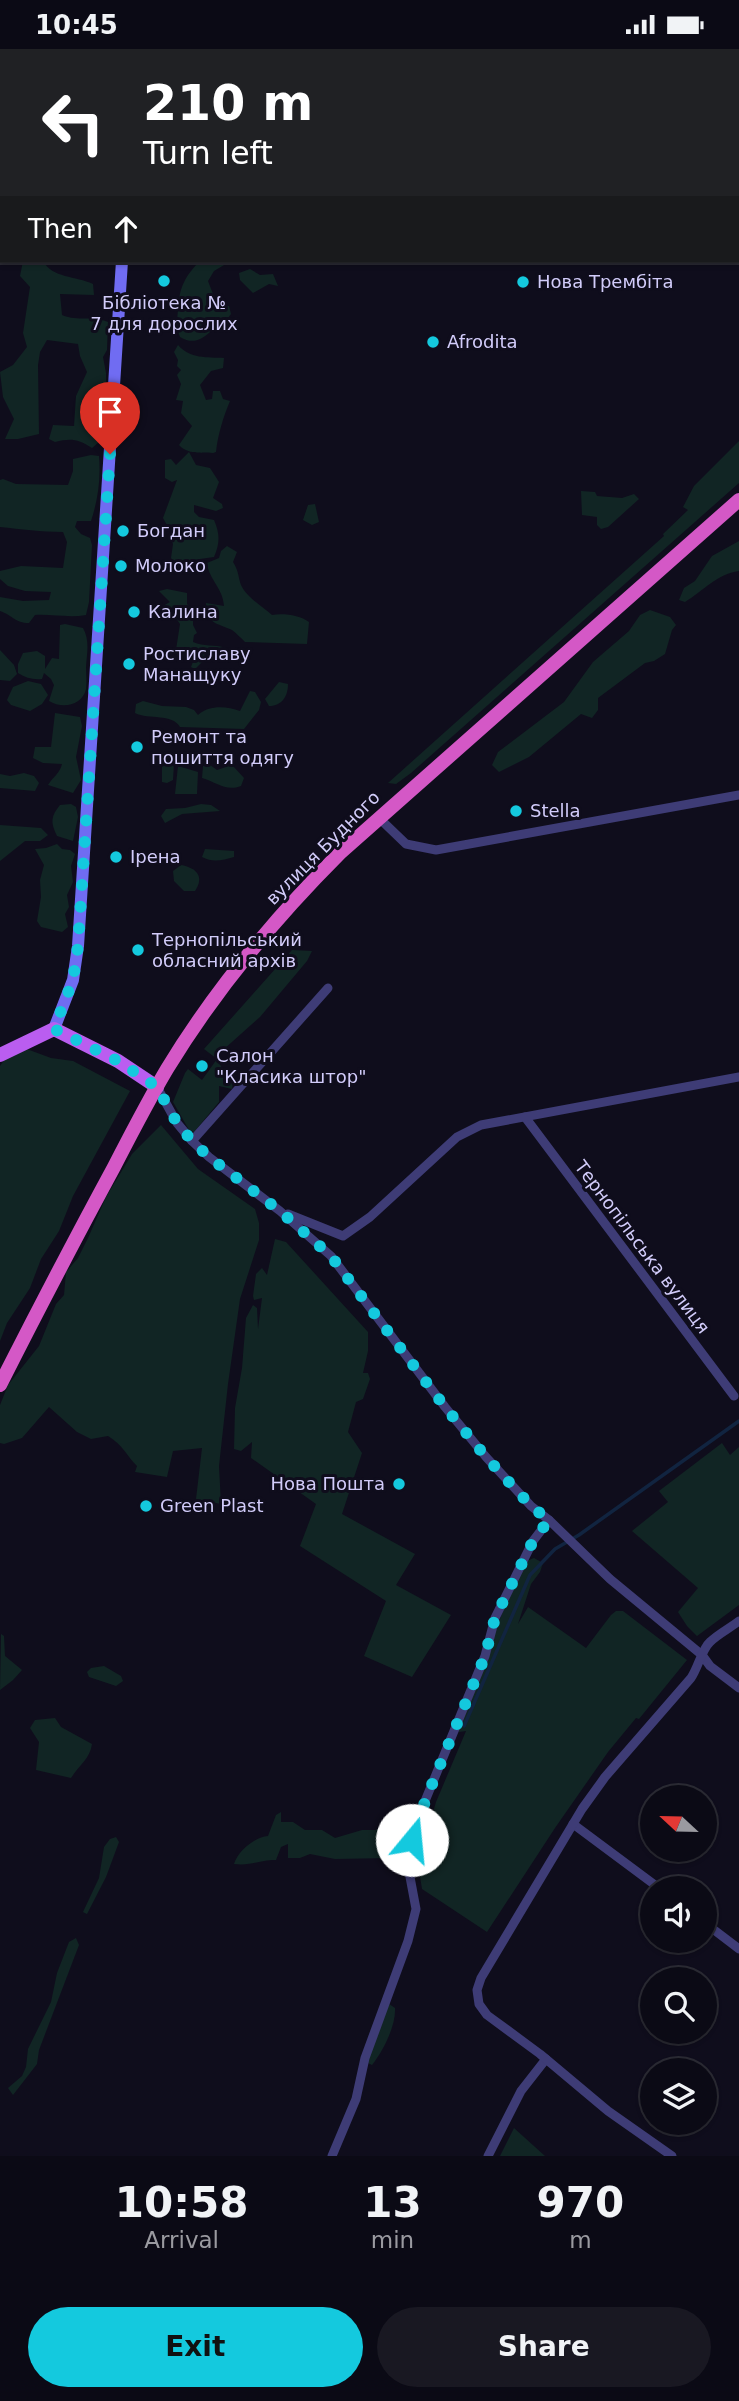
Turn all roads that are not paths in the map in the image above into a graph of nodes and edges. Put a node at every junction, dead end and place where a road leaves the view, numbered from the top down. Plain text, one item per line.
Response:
1 (122, 263) edge
2 (739, 500) edge
3 (739, 795) edge
4 (379, 818) junction
5 (328, 988) dead end
6 (54, 1029) junction
7 (0, 1055) edge
8 (739, 1077) edge
9 (157, 1087) junction
10 (525, 1118) junction
11 (192, 1141) junction
12 (280, 1211) junction
13 (0, 1385) edge
14 (734, 1396) dead end
15 (549, 1520) junction
16 (739, 1621) edge
17 (702, 1655) junction
18 (739, 1686) edge
19 (573, 1824) junction
20 (643, 1876) edge
21 (717, 1932) edge
22 (739, 1949) edge
23 (546, 2059) junction
24 (332, 2156) edge
25 (488, 2156) edge
26 (671, 2156) edge

1 - 6 main road
2 - 4 highway, вулиця Будного
3 - 4 street
4 - 9 highway, вулиця Будного
5 - 11 street
6 - 7 main road
6 - 9 main road
8 - 10 street
9 - 11 street
9 - 13 highway, вулиця Будного
10 - 12 street
10 - 14 street, Тернопільська вулиця
11 - 12 street
12 - 15 street
15 - 17 street
15 - 24 street
16 - 17 street
17 - 18 street
17 - 19 street
19 - 20 street
19 - 23 street
21 - 22 street
23 - 25 street
23 - 26 street

